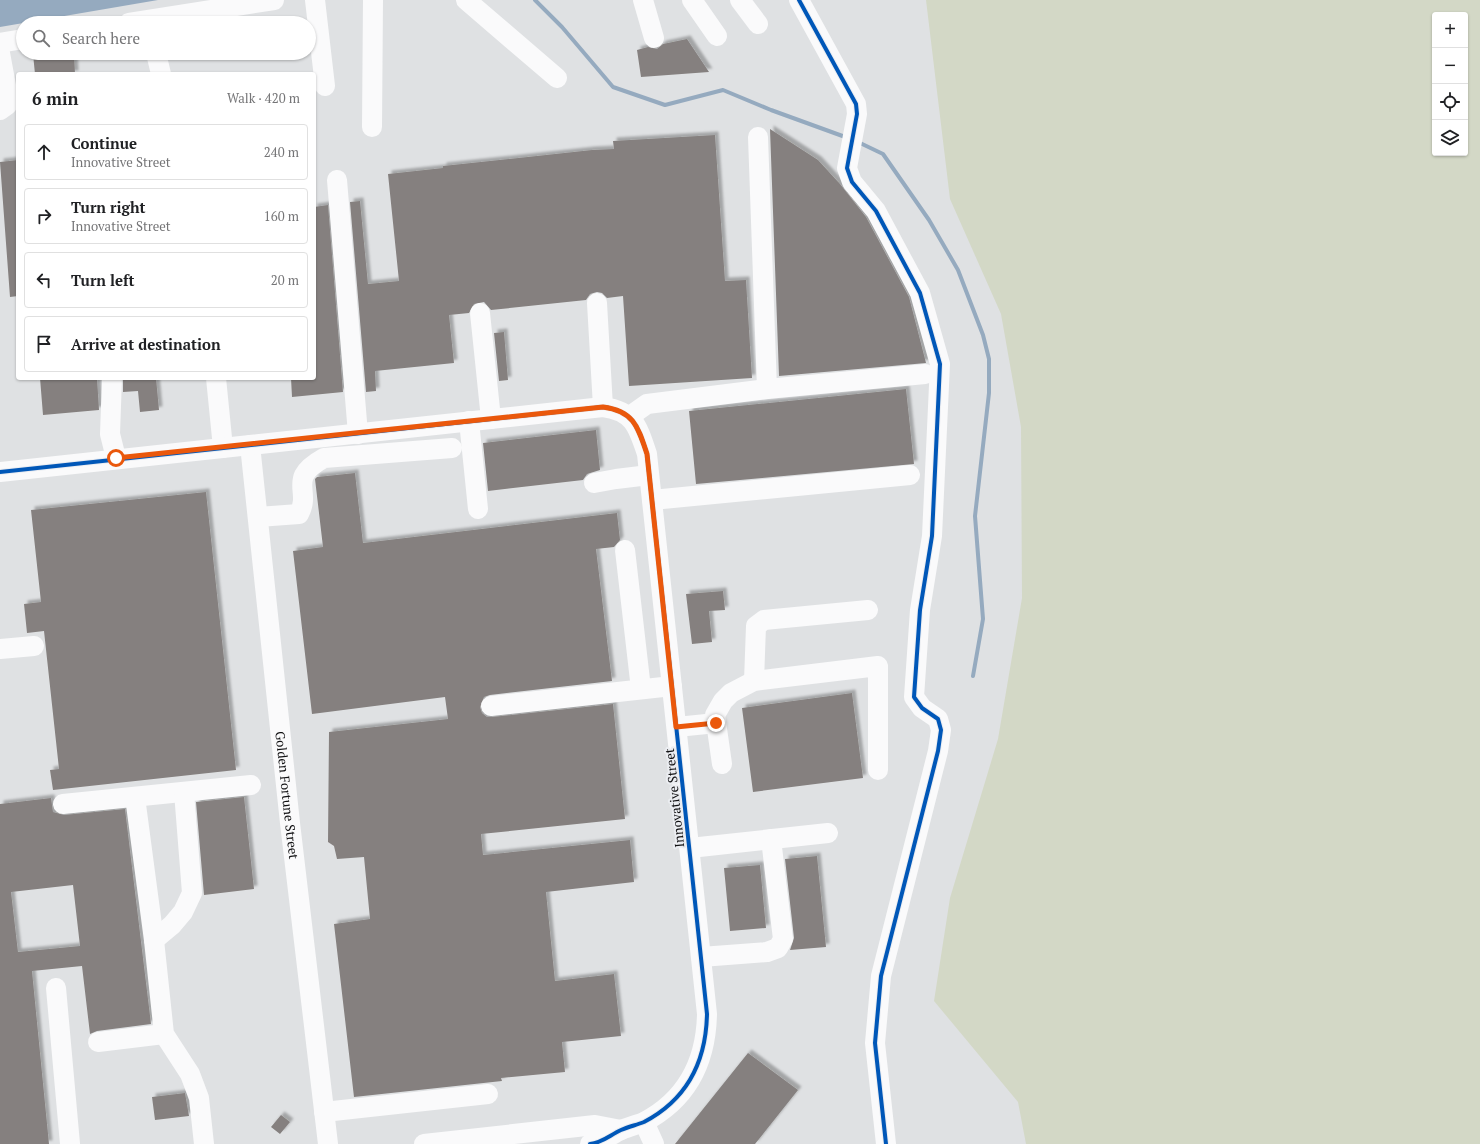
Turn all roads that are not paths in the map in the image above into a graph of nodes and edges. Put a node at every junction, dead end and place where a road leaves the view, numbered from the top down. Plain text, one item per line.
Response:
1 (274, 0) edge
2 (315, 0) edge
3 (373, 0) edge
4 (466, 0) edge
5 (643, 0) edge
6 (692, 0) edge
7 (740, 0) edge
8 (799, 0) edge
9 (180, 16) edge
10 (758, 24) dead end
11 (717, 36) dead end
12 (654, 38) dead end
13 (16, 40) edge
14 (0, 43) edge
15 (0, 53) edge
16 (158, 60) edge
17 (161, 72) edge
18 (557, 78) dead end
19 (324, 86) dead end
20 (0, 110) edge
21 (372, 126) dead end
22 (758, 137) dead end
23 (337, 180) dead end
24 (597, 303) dead end
25 (480, 313) dead end
26 (925, 374) dead end
27 (112, 380) edge
28 (216, 380) edge
29 (767, 389) junction
30 (603, 407) junction
31 (630, 416) junction
32 (491, 419) junction
33 (469, 421) junction
34 (431, 425) junction
35 (358, 434) junction
36 (250, 445) junction
37 (223, 448) junction
38 (116, 458) junction
39 (0, 472) edge
40 (649, 475) junction
41 (910, 475) dead end
42 (594, 483) dead end
43 (652, 500) junction
44 (478, 509) dead end
45 (258, 517) junction
46 (625, 550) dead end
47 (868, 610) dead end
48 (34, 646) dead end
49 (0, 649) edge
50 (754, 681) junction
51 (672, 686) junction
52 (641, 689) junction
53 (491, 706) dead end
54 (716, 723) junction
55 (676, 727) junction
56 (722, 764) dead end
57 (878, 770) dead end
58 (251, 785) dead end
59 (184, 792) junction
60 (135, 797) junction
61 (63, 804) dead end
62 (828, 833) dead end
63 (771, 839) junction
64 (690, 848) junction
65 (154, 940) junction
66 (701, 957) junction
67 (56, 988) dead end
68 (164, 1034) junction
69 (98, 1042) dead end
70 (488, 1094) dead end
71 (324, 1112) junction
72 (644, 1122) junction
73 (621, 1130) junction
74 (70, 1144) edge
75 (204, 1144) edge
76 (328, 1144) edge
77 (424, 1144) edge
78 (590, 1144) edge
79 (654, 1144) edge
80 (886, 1144) edge

1 - 9 street
2 - 19 street
3 - 21 street
4 - 18 street
5 - 12 street
6 - 11 street
7 - 10 street
8 - 80 street
13 - 14 street
15 - 20 street
16 - 17 street
22 - 29 street
23 - 35 street
24 - 30 street
25 - 32 street
26 - 29 street
27 - 38 street
28 - 37 street
29 - 31 street
30 - 31 street
30 - 32 street
31 - 40 street, Innovative Street
32 - 33 street
33 - 34 street
33 - 44 street
34 - 35 street
34 - 45 street
35 - 36 street
36 - 37 street
36 - 45 street, Golden Fortune Street
37 - 38 street
38 - 39 street
40 - 42 street
40 - 43 street, Innovative Street
41 - 43 street
43 - 51 street, Innovative Street
45 - 71 street, Golden Fortune Street
46 - 52 street
47 - 50 street
48 - 49 street
50 - 54 street
50 - 57 street
51 - 52 street
51 - 55 street, Innovative Street
52 - 53 street
54 - 55 street
54 - 56 street
55 - 64 street, Innovative Street
58 - 59 street
59 - 60 street
59 - 65 street
60 - 61 street
60 - 65 street
62 - 63 street
63 - 64 street
63 - 66 street
64 - 66 street, Innovative Street
65 - 68 street
66 - 72 street, Innovative Street
67 - 74 street
68 - 69 street
68 - 75 street
70 - 71 street
71 - 76 street, Golden Fortune Street
72 - 73 street, Innovative Street
72 - 79 street
73 - 77 street
73 - 78 street, Innovative Street

